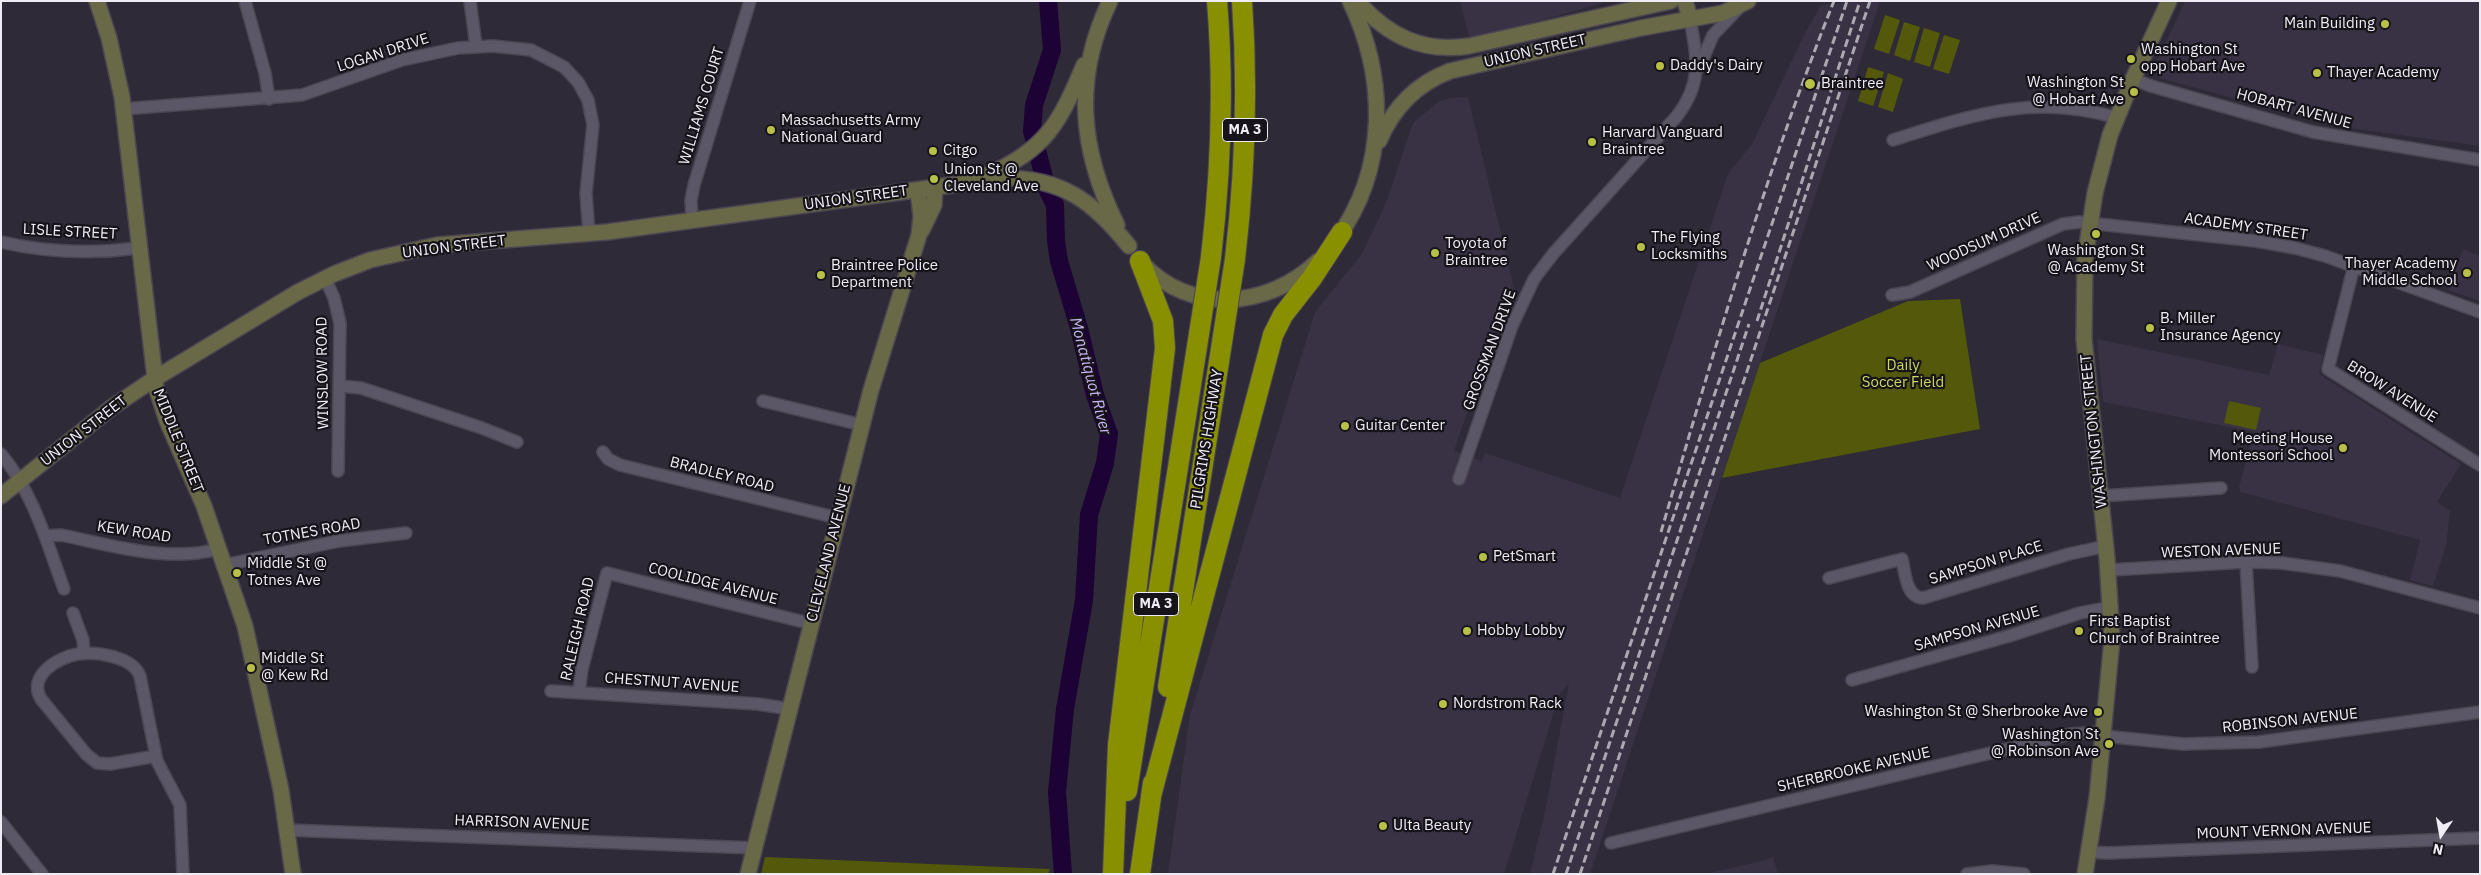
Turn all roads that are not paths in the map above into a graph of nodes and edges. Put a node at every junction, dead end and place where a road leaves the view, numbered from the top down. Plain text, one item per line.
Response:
1 (97, 1) edge
2 (245, 1) edge
3 (470, 1) edge
4 (750, 1) edge
5 (1110, 1) edge
6 (1217, 1) edge
7 (1242, 1) edge
8 (1350, 1) edge
9 (1357, 1) edge
10 (1646, 1) edge
11 (1672, 1) edge
12 (1685, 1) edge
13 (1692, 1) edge
14 (2169, 1) edge
15 (1745, 3) edge
16 (1630, 10) junction
17 (1690, 18) junction
18 (1095, 36) junction
19 (476, 46) junction
20 (1696, 74) junction
21 (2133, 79) junction
22 (269, 99) junction
23 (123, 109) junction
24 (2117, 118) junction
25 (1893, 140) dead end
26 (2480, 160) edge
27 (1370, 169) junction
28 (975, 180) junction
29 (934, 187) junction
30 (918, 190) junction
31 (692, 220) junction
32 (2089, 223) junction
33 (1342, 232) junction
34 (589, 234) junction
35 (919, 235) junction
36 (1, 242) edge
37 (138, 248) junction
38 (1134, 254) junction
39 (2354, 266) junction
40 (325, 278) junction
41 (1892, 295) dead end
42 (2480, 312) edge
43 (154, 378) junction
44 (340, 386) junction
45 (764, 401) dead end
46 (862, 425) junction
47 (517, 442) dead end
48 (603, 452) dead end
49 (1, 454) edge
50 (2480, 465) edge
51 (338, 471) dead end
52 (1459, 479) dead end
53 (21, 480) junction
54 (2220, 488) dead end
55 (1, 496) edge
56 (2101, 496) junction
57 (838, 518) junction
58 (406, 533) dead end
59 (45, 536) junction
60 (2106, 546) junction
61 (218, 549) junction
62 (2246, 562) junction
63 (224, 565) junction
64 (2109, 570) junction
65 (607, 573) joint
66 (1829, 578) dead end
67 (64, 589) dead end
68 (2111, 608) junction
69 (2480, 608) edge
70 (73, 613) dead end
71 (812, 624) junction
72 (84, 653) junction
73 (2252, 668) dead end
74 (1852, 680) dead end
75 (551, 691) dead end
76 (579, 692) junction
77 (790, 709) junction
78 (2480, 712) edge
79 (2104, 734) junction
80 (156, 756) junction
81 (1151, 796) junction
82 (1, 822) edge
83 (287, 830) junction
84 (2480, 838) edge
85 (1611, 843) dead end
86 (755, 848) junction
87 (2089, 852) junction
88 (42, 874) edge
89 (183, 874) edge
90 (293, 874) edge
91 (748, 874) edge
92 (1114, 874) edge
93 (1140, 874) edge
94 (1967, 874) edge
95 (2024, 874) edge
96 (2085, 874) edge

1 - 23 main road, MIDDLE STREET
2 - 22 street
3 - 19 street
4 - 31 street, WILLIAMS COURT
5 - 18 main road
6 - 92 highway, PILGRIMS HIGHWAY / MA 3, bridge
7 - 81 highway, PILGRIMS HIGHWAY / MA 3, bridge
8 - 27 main road
9 - 16 main road, UNION STREET
10 - 16 main road
11 - 16 main road, UNION STREET
12 - 17 main road
13 - 17 main road
14 - 21 main road, WASHINGTON STREET
15 - 17 main road, UNION STREET
15 - 20 street
17 - 20 street, GROSSMAN DRIVE
17 - 27 main road, UNION STREET
18 - 28 main road, UNION STREET
18 - 38 main road
19 - 22 street, LOGAN DRIVE
19 - 34 street, LOGAN DRIVE
20 - 52 street, GROSSMAN DRIVE
21 - 24 main road, WASHINGTON STREET
21 - 26 street, HOBART AVENUE
22 - 23 street, LOGAN DRIVE
23 - 37 main road, MIDDLE STREET
24 - 25 street
24 - 32 main road, WASHINGTON STREET
27 - 33 main road, UNION STREET
28 - 29 main road, UNION STREET
28 - 38 main road, UNION STREET
29 - 30 main road, UNION STREET
29 - 35 main road, CLEVELAND AVENUE
30 - 31 main road, UNION STREET
30 - 35 main road, CLEVELAND AVENUE
31 - 34 main road, UNION STREET
32 - 39 street, ACADEMY STREET
32 - 41 street, WOODSUM DRIVE
32 - 56 main road, WASHINGTON STREET
33 - 38 main road, UNION STREET
33 - 81 highway
34 - 40 main road, UNION STREET
35 - 46 main road, CLEVELAND AVENUE
36 - 37 street, LISLE STREET
37 - 43 main road, MIDDLE STREET
38 - 92 highway
39 - 42 street, ACADEMY STREET
39 - 50 street, BROW AVENUE
40 - 43 main road, UNION STREET
40 - 44 street, WINSLOW ROAD
43 - 53 main road, UNION STREET
43 - 61 main road, MIDDLE STREET
44 - 47 street
44 - 51 street, WINSLOW ROAD
45 - 46 street
46 - 57 main road, CLEVELAND AVENUE
48 - 57 street, BRADLEY ROAD
49 - 53 street
53 - 55 main road, UNION STREET
53 - 59 street
54 - 56 street
56 - 60 main road, WASHINGTON STREET
57 - 71 main road, CLEVELAND AVENUE
58 - 63 street, TOTNES ROAD
59 - 61 street, KEW ROAD
59 - 67 street
60 - 64 main road, WASHINGTON STREET
60 - 66 street, SAMPSON PLACE
61 - 63 main road, MIDDLE STREET
62 - 64 street, WESTON AVENUE
62 - 69 street, WESTON AVENUE
62 - 73 street
63 - 83 main road, MIDDLE STREET
64 - 68 main road, WASHINGTON STREET
65 - 71 street, COOLIDGE AVENUE
65 - 76 street, RALEIGH ROAD
68 - 74 street, SAMPSON AVENUE
68 - 79 main road, WASHINGTON STREET
70 - 72 street
71 - 77 main road, CLEVELAND AVENUE
72 - 80 street
72 - 80 street
75 - 76 street, CHESTNUT AVENUE
76 - 77 street, CHESTNUT AVENUE
77 - 86 main road, CLEVELAND AVENUE
78 - 79 street, ROBINSON AVENUE
79 - 85 street, SHERBROOKE AVENUE
79 - 87 main road, WASHINGTON STREET
80 - 89 street
81 - 93 highway, PILGRIMS HIGHWAY / MA 3
82 - 88 street
83 - 86 street, HARRISON AVENUE
83 - 90 main road, MIDDLE STREET
84 - 87 street, MOUNT VERNON AVENUE
86 - 91 main road, CLEVELAND AVENUE
87 - 96 main road, WASHINGTON STREET
94 - 95 street

